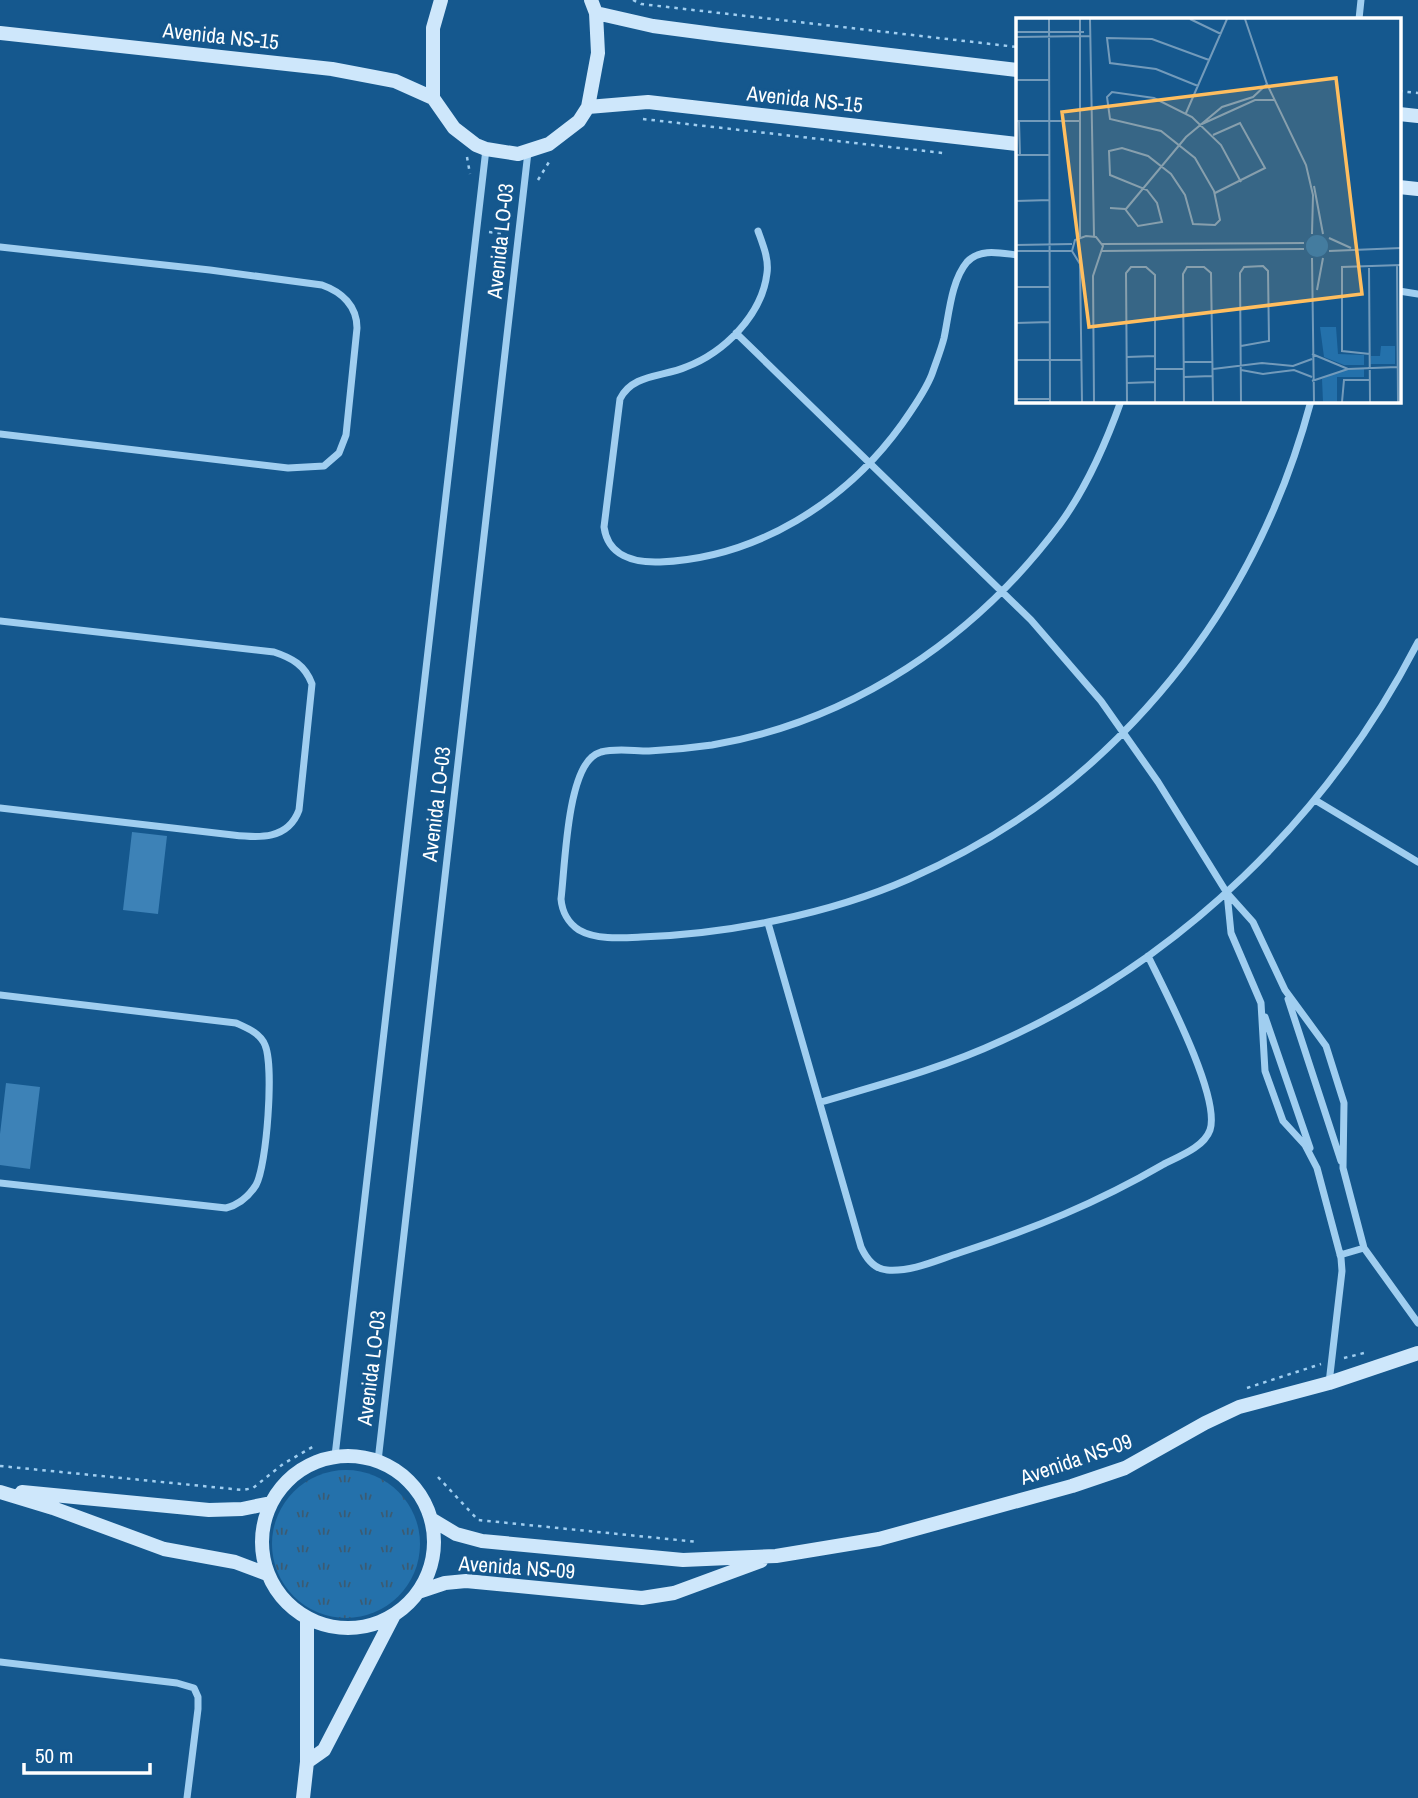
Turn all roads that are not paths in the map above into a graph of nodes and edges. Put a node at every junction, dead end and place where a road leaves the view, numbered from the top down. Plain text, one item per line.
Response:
1 (441, 0) edge
2 (1361, 0) edge
3 (593, 7) edge
4 (1359, 18) edge
5 (0, 33) edge
6 (1016, 70) edge
7 (433, 98) junction
8 (588, 107) junction
9 (1400, 114) edge
10 (1418, 116) edge
11 (1016, 144) edge
12 (486, 149) junction
13 (528, 152) junction
14 (1400, 187) edge
15 (1418, 189) edge
16 (758, 231) dead end
17 (0, 247) edge
18 (1016, 255) edge
19 (1400, 291) edge
20 (1418, 293) edge
21 (736, 333) junction
22 (1121, 402) edge
23 (1311, 402) edge
24 (0, 434) edge
25 (870, 463) junction
26 (1001, 590) junction
27 (0, 621) edge
28 (1418, 642) edge
29 (1123, 732) junction
30 (1315, 800) junction
31 (0, 808) edge
32 (1418, 862) edge
33 (1227, 892) junction
34 (768, 923) junction
35 (1148, 956) junction
36 (1285, 990) junction
37 (0, 995) edge
38 (1261, 1003) junction
39 (821, 1102) junction
40 (1317, 1168) junction
41 (1343, 1168) junction
42 (0, 1183) edge
43 (1364, 1248) junction
44 (1340, 1255) junction
45 (1418, 1323) edge
46 (1418, 1353) edge
47 (1329, 1383) junction
48 (335, 1456) junction
49 (378, 1461) junction
50 (0, 1491) edge
51 (271, 1503) junction
52 (431, 1519) junction
53 (776, 1556) junction
54 (267, 1574) junction
55 (418, 1592) junction
56 (394, 1615) junction
57 (307, 1619) junction
58 (0, 1662) edge
59 (307, 1762) junction
60 (187, 1798) edge
61 (303, 1798) edge

1 - 7 street
2 - 4 street
3 - 6 street
3 - 8 street
5 - 7 street, Avenida NS-15
7 - 12 street
8 - 11 street, Avenida NS-15
8 - 13 street
9 - 10 street
12 - 13 street
12 - 48 street, Avenida LO-03
13 - 49 street, Avenida LO-03
14 - 15 street
16 - 21 street
17 - 24 street
18 - 25 street
19 - 20 street
21 - 25 street
21 - 25 street
22 - 26 street
23 - 29 street
25 - 26 street
26 - 29 street
26 - 34 street
27 - 31 street
28 - 30 street
29 - 33 street
29 - 34 street
30 - 32 street
30 - 33 street
33 - 35 street
33 - 36 street
33 - 38 street
34 - 39 street
35 - 39 street
35 - 39 street
36 - 41 street
36 - 41 street
37 - 42 street
38 - 40 street
38 - 40 street
40 - 44 street
41 - 43 street
43 - 44 street
43 - 45 street
44 - 47 street
46 - 47 street, Avenida NS-09
47 - 53 street, Avenida NS-09
48 - 49 street
48 - 51 street
49 - 52 street
50 - 51 street
50 - 54 street
51 - 54 street
52 - 53 street, Avenida NS-09
52 - 55 street
53 - 55 street, Avenida NS-09
54 - 57 street
55 - 56 street
56 - 57 street
56 - 59 street
57 - 59 street
58 - 60 street
59 - 61 street

